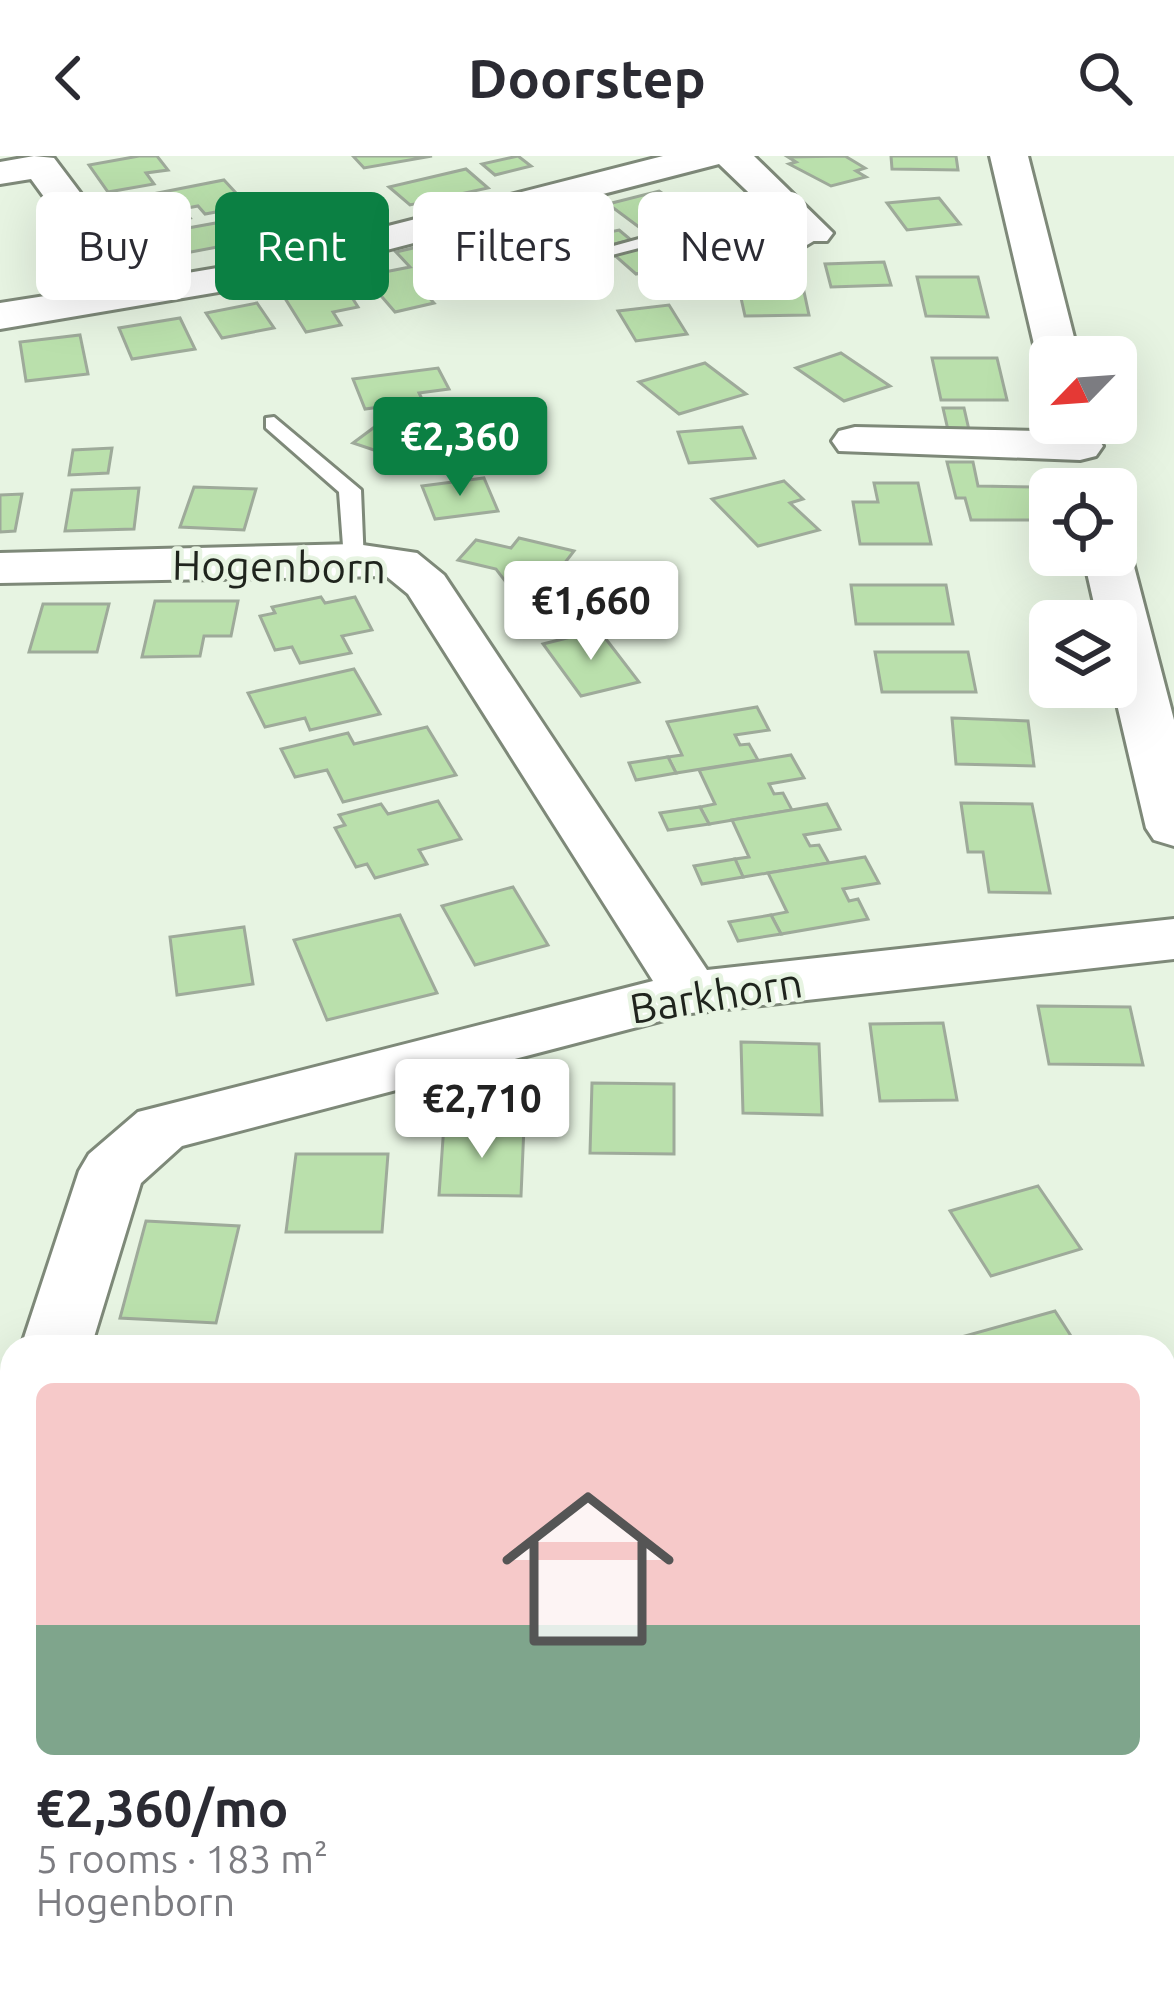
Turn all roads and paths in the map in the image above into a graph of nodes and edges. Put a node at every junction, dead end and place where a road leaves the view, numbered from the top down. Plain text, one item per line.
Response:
1 (554, 156) edge
2 (707, 156) edge
3 (732, 156) edge
4 (1009, 156) edge
5 (0, 173) edge
6 (596, 185) junction
7 (60, 192) edge
8 (770, 192) edge
9 (807, 227) edge
10 (813, 233) joint
11 (807, 237) edge
12 (191, 284) edge
13 (94, 300) edge
14 (0, 316) edge
15 (1053, 336) edge
16 (274, 423) dead end
17 (855, 441) dead end
18 (1082, 453) edge
19 (356, 559) junction
20 (0, 568) edge
21 (1112, 576) edge
22 (1174, 828) edge
23 (1174, 939) edge
24 (691, 992) junction
25 (60, 1335) edge

1 - 6 street
2 - 6 street
3 - 8 street
4 - 15 street
5 - 7 street
6 - 12 street
9 - 10 street
10 - 11 lane
13 - 14 street
16 - 19 lane
17 - 18 street
19 - 20 street, Hogenborn
19 - 24 street, Hogenborn
21 - 22 street
23 - 24 street, Barkhorn
24 - 25 street, Barkhorn

